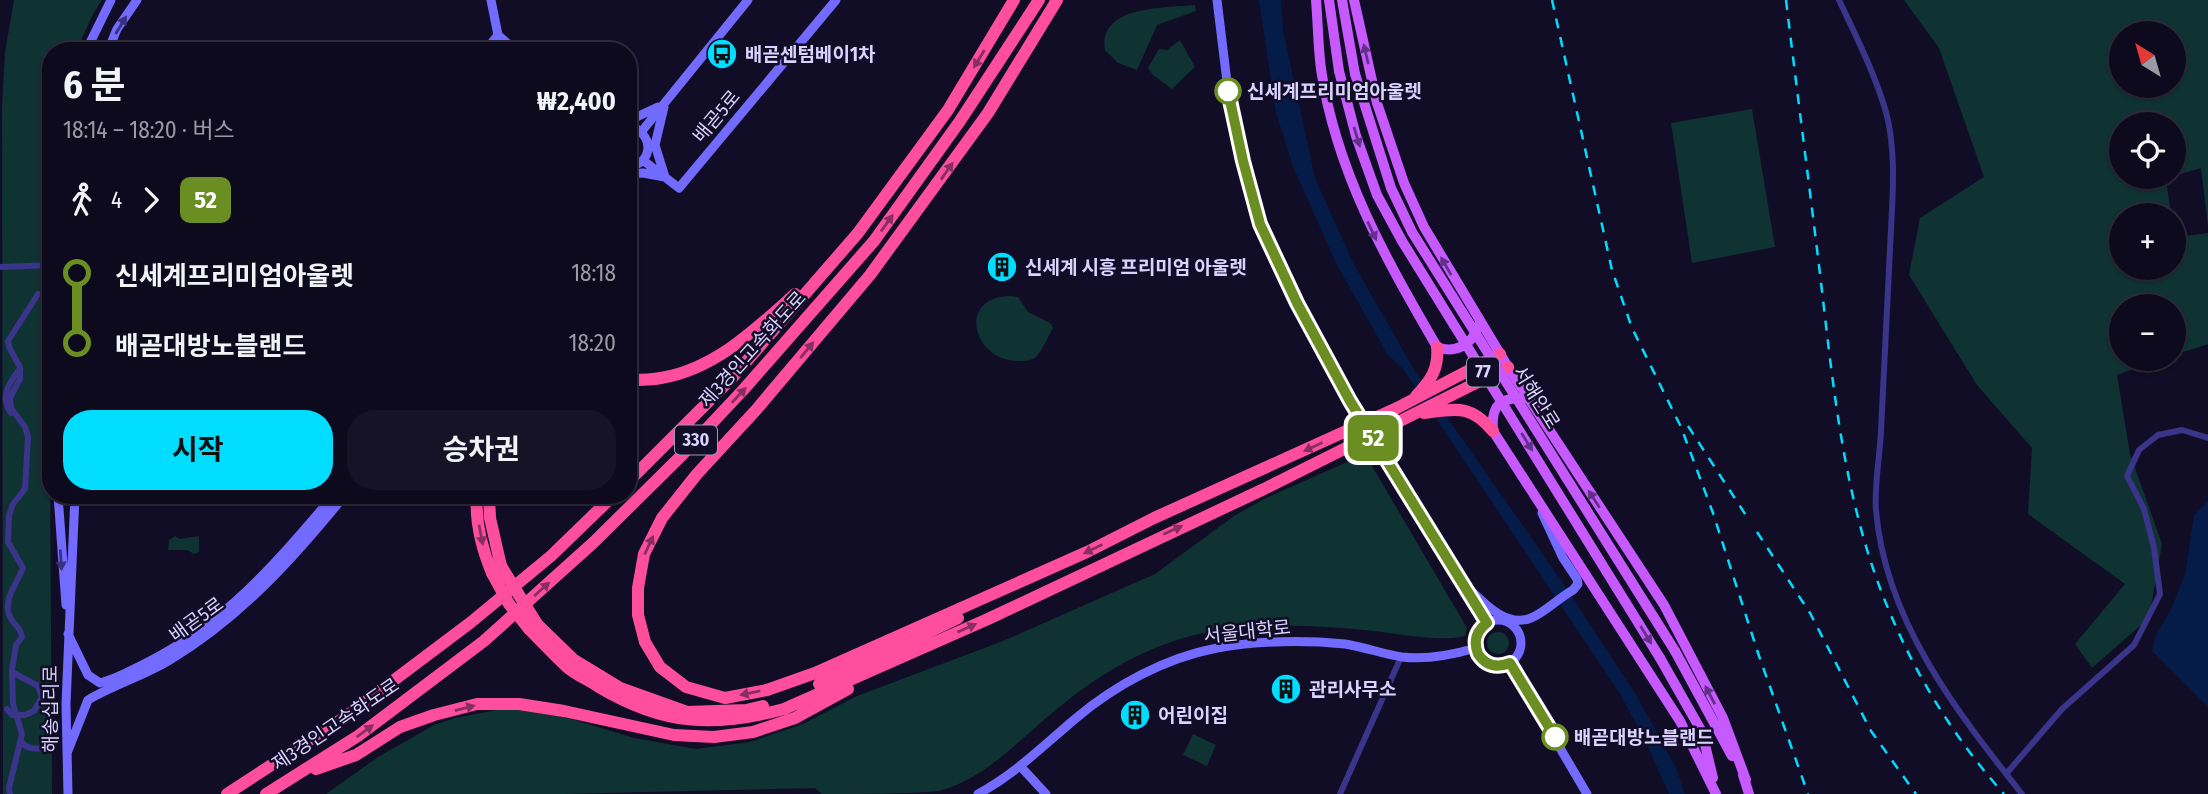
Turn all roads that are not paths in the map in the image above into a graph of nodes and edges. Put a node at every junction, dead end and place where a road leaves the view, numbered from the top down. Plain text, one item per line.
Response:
1 (111, 0) edge
2 (137, 0) edge
3 (491, 0) edge
4 (748, 0) edge
5 (836, 0) edge
6 (1014, 0) edge
7 (1039, 0) edge
8 (1057, 0) edge
9 (1217, 0) edge
10 (1316, 0) edge
11 (1329, 0) edge
12 (1342, 0) edge
13 (1354, 0) edge
14 (1839, 0) edge
15 (498, 35) junction
16 (90, 42) edge
17 (112, 42) edge
18 (492, 42) edge
19 (506, 42) edge
20 (666, 102) junction
21 (637, 119) edge
22 (637, 128) edge
23 (642, 131) junction
24 (644, 161) junction
25 (637, 164) edge
26 (637, 173) edge
27 (665, 177) junction
28 (858, 233) junction
29 (42, 265) edge
30 (0, 267) edge
31 (38, 294) dead end
32 (1479, 320) junction
33 (1437, 347) junction
34 (1500, 354) junction
35 (1508, 367) junction
36 (637, 379) edge
37 (1440, 386) junction
38 (1532, 404) junction
39 (1418, 413) junction
40 (1493, 431) junction
41 (2208, 438) edge
42 (637, 473) edge
43 (1535, 498) junction
44 (637, 499) edge
45 (59, 504) edge
46 (75, 504) edge
47 (334, 504) edge
48 (335, 504) edge
49 (476, 504) edge
50 (489, 504) edge
51 (596, 504) edge
52 (605, 504) edge
53 (632, 504) edge
54 (551, 556) junction
55 (496, 569) junction
56 (1044, 571) junction
57 (1461, 581) junction
58 (1531, 621) junction
59 (1487, 623) junction
60 (1508, 623) junction
61 (533, 627) junction
62 (68, 629) junction
63 (922, 648) junction
64 (1476, 648) junction
65 (1401, 657) junction
66 (1510, 663) junction
67 (12, 672) junction
68 (38, 686) junction
69 (48, 691) dead end
70 (7, 709) dead end
71 (16, 716) junction
72 (21, 741) junction
73 (48, 747) dead end
74 (67, 752) junction
75 (1021, 767) junction
76 (2006, 774) junction
77 (289, 779) junction
78 (1746, 780) junction
79 (10, 794) edge
80 (68, 794) edge
81 (227, 794) edge
82 (266, 794) edge
83 (978, 794) edge
84 (1046, 794) edge
85 (1340, 794) edge
86 (1587, 794) edge
87 (1717, 794) edge
88 (1749, 794) edge
89 (2022, 794) edge

1 - 16 street
17 -> 2 street
3 - 15 street
4 - 20 street
5 - 27 street, 배곧5로
6 -> 28 highway, 제3경인고속화도로 / 330
44 -> 7 highway, 제3경인고속화도로 / 330
56 -> 8 highway
9 - 57 street, bridge
10 -> 33 main road
11 -> 87 main road, 서해안로 / 77, bridge
12 - 78 main road, 서해안로 / 77, bridge
32 -> 13 main road
14 - 76 street
15 - 18 street
15 - 19 street
20 - 21 street
20 - 23 street
20 - 27 street
22 - 23 street
23 - 24 street
24 - 25 street
24 - 27 street
26 - 27 street
28 - 36 highway
28 - 42 highway, 제3경인고속화도로 / 330
29 - 30 street
31 - 67 street
32 - 33 main road
32 - 34 main road
33 - 37 highway
34 - 35 main road
34 - 37 highway
35 - 37 highway
35 - 38 main road
37 - 39 highway
37 -> 56 highway
38 - 40 main road
78 -> 38 main road
39 - 40 highway
63 -> 39 highway
40 - 43 main road
41 - 76 street
43 - 58 street
43 - 87 main road
45 -> 62 street, 해송십리로
46 - 62 street, 해송십리로
47 - 62 street, 배곧5로
48 - 74 street, 배곧5로
49 -> 55 highway
50 - 55 highway
51 - 54 highway
52 - 54 highway, 제3경인고속화도로
77 -> 53 highway, 제3경인고속화도로 / 330
54 - 81 highway, 제3경인고속화도로
55 - 61 highway, bridge
56 - 61 highway
57 - 58 street
57 - 59 street
58 - 60 street
59 - 60 street
59 - 64 street
60 - 66 street
61 - 63 highway
62 - 74 street, 해송십리로
77 -> 63 highway
64 - 65 street, 서울대학로
64 - 66 street
65 - 75 street, 서울대학로
65 - 85 street
66 - 86 street
67 - 68 street
67 - 71 street
68 - 69 street
68 - 71 street
70 - 71 street
71 - 72 street
72 - 73 street
72 - 79 street
74 - 80 street, 해송십리로
75 - 83 street, 서울대학로
75 - 84 street
76 - 89 street
77 - 82 highway, 제3경인고속화도로 / 330
78 - 88 main road, 서해안로 / 77

